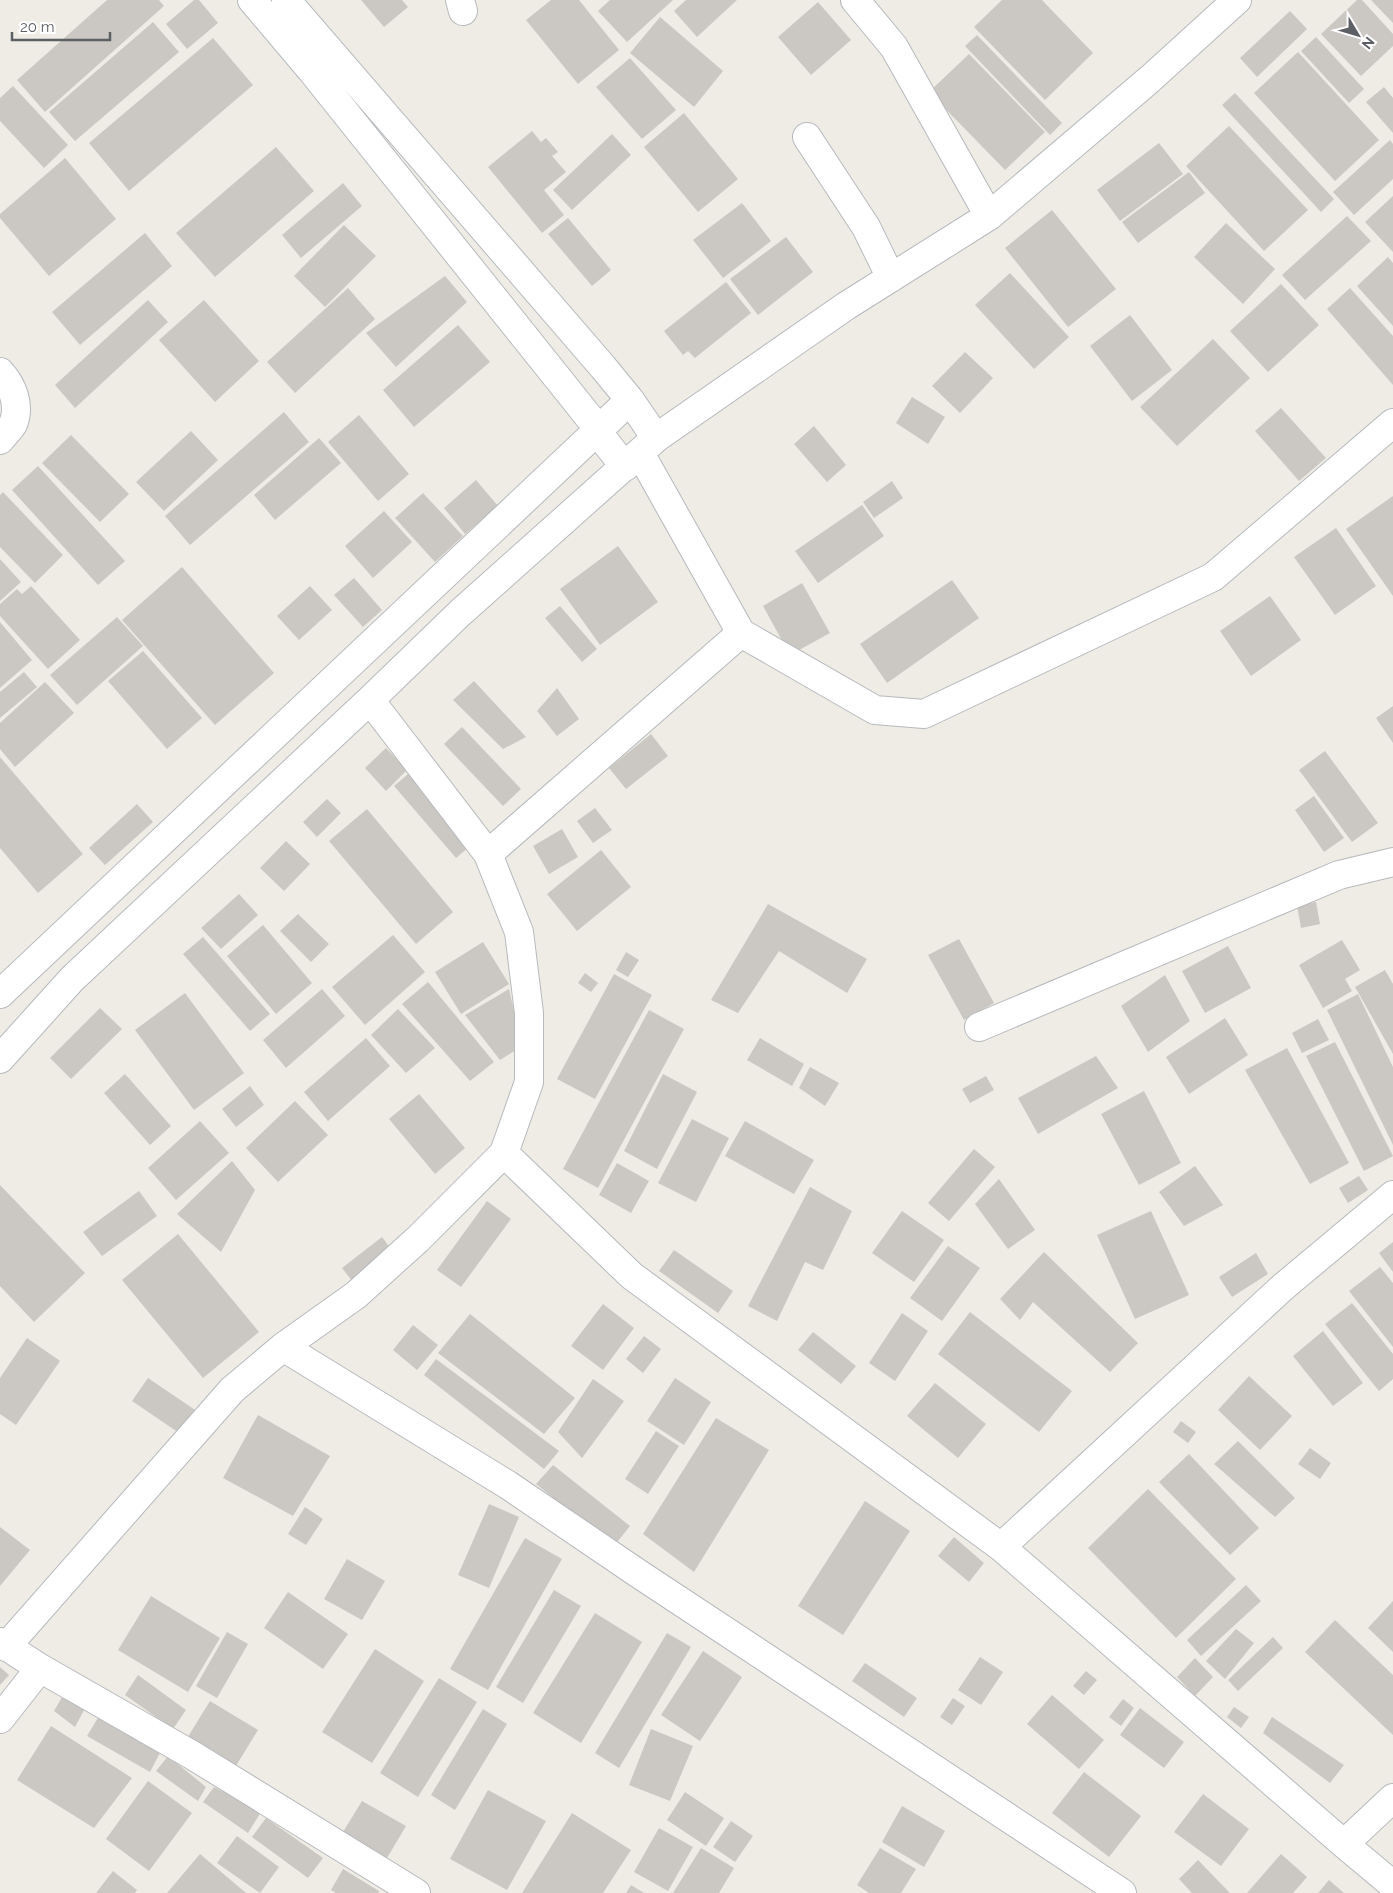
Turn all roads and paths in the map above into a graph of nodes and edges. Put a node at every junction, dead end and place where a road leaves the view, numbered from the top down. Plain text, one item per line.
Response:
1 (252, 0) edge
2 (286, 0) edge
3 (855, 0) edge
4 (1237, 0) edge
5 (807, 137) dead end
6 (989, 216) junction
7 (891, 278) junction
8 (0, 372) edge
9 (630, 400) junction
10 (1393, 423) edge
11 (596, 430) junction
12 (0, 440) edge
13 (640, 453) junction
14 (741, 633) junction
15 (370, 700) junction
16 (488, 854) junction
17 (1393, 862) edge
18 (0, 994) edge
19 (979, 1027) dead end
20 (0, 1059) edge
21 (504, 1153) junction
22 (1393, 1195) edge
23 (283, 1347) junction
24 (1001, 1547) junction
25 (3, 1645) edge
26 (40, 1668) junction
27 (0, 1719) edge
28 (1393, 1798) edge
29 (1344, 1844) junction
30 (1393, 1885) edge
31 (416, 1893) edge
32 (1122, 1893) edge

1 - 11 street
2 - 9 street
3 - 6 street
4 - 6 street
5 - 7 street
6 - 7 street
7 - 13 street
8 - 12 street
9 - 11 street
9 - 13 street
10 - 14 street
11 - 13 street
11 - 18 street
13 - 14 street
13 - 15 street
14 - 16 street
15 - 16 street
15 - 20 street
16 - 21 street
17 - 19 street
21 - 23 street
21 - 24 street
22 - 24 street
23 - 25 street
23 - 32 street
24 - 29 street
25 - 26 street
26 - 27 street
26 - 31 street
28 - 29 street
29 - 30 street

